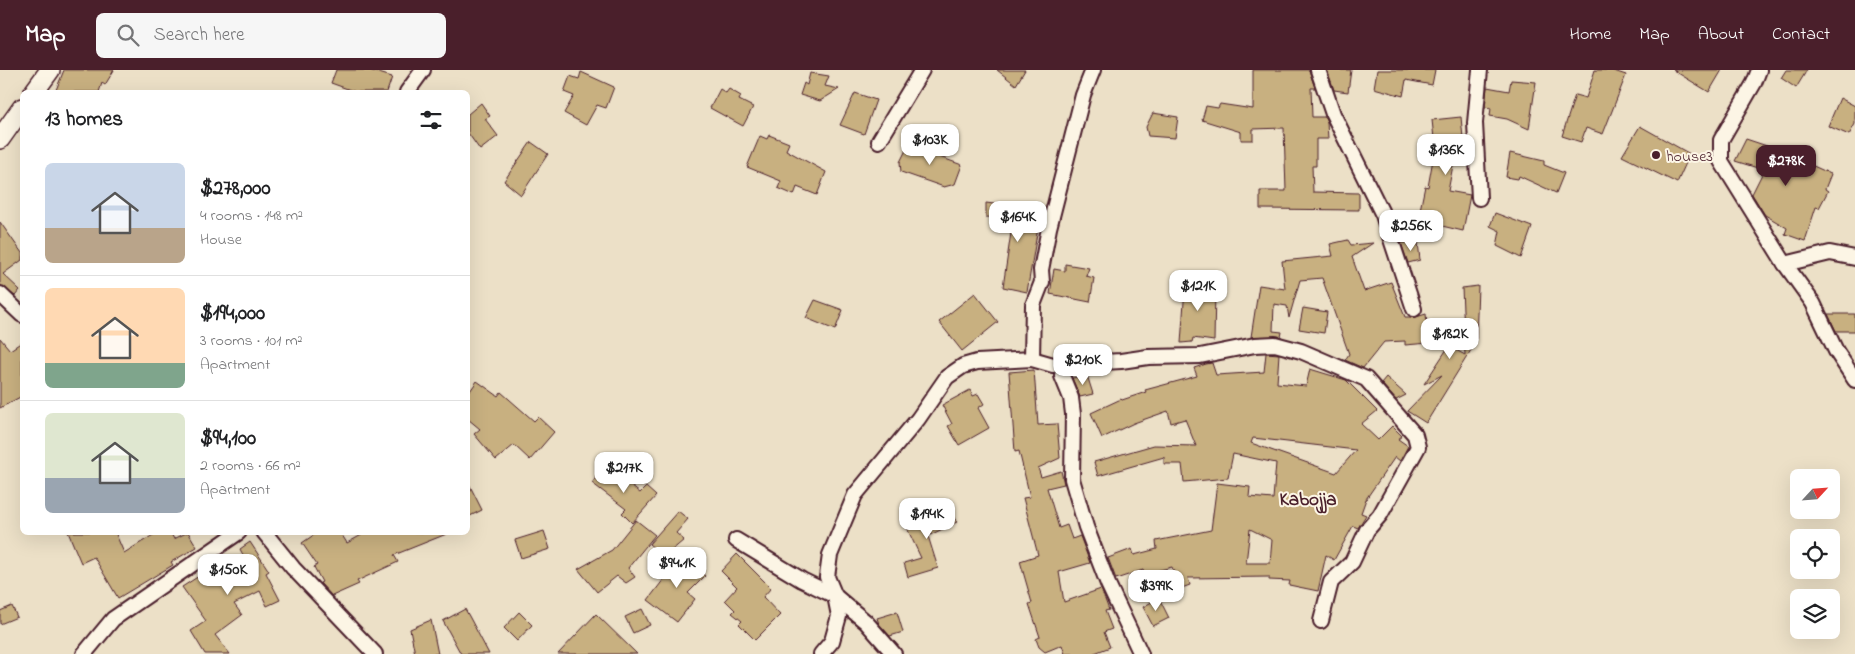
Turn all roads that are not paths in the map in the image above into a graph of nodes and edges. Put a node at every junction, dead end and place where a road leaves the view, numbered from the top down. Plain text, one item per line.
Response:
1 (50, 70) edge
2 (423, 70) edge
3 (922, 70) edge
4 (1093, 70) edge
5 (1318, 70) edge
6 (1480, 70) edge
7 (1759, 70) edge
8 (35, 90) edge
9 (409, 90) edge
10 (20, 111) edge
11 (0, 139) edge
12 (879, 141) dead end
13 (1479, 198) dead end
14 (1855, 258) edge
15 (1785, 264) junction
16 (0, 294) edge
17 (1414, 309) dead end
18 (20, 313) edge
19 (1032, 359) junction
20 (1064, 364) junction
21 (1855, 380) edge
22 (236, 535) edge
23 (266, 535) edge
24 (736, 540) dead end
25 (835, 596) junction
26 (1321, 621) dead end
27 (84, 654) edge
28 (375, 654) edge
29 (822, 654) edge
30 (894, 654) edge
31 (1141, 654) edge

1 - 8 street
2 - 9 street
3 - 12 street
4 - 19 street
5 - 17 street
6 - 13 street
7 - 15 street
10 - 11 street
14 - 15 street
15 - 21 street
16 - 18 street
19 - 20 street
19 - 25 street
20 - 26 street
20 - 31 street
22 - 27 street
23 - 28 street
24 - 25 street
25 - 29 street
25 - 30 street

